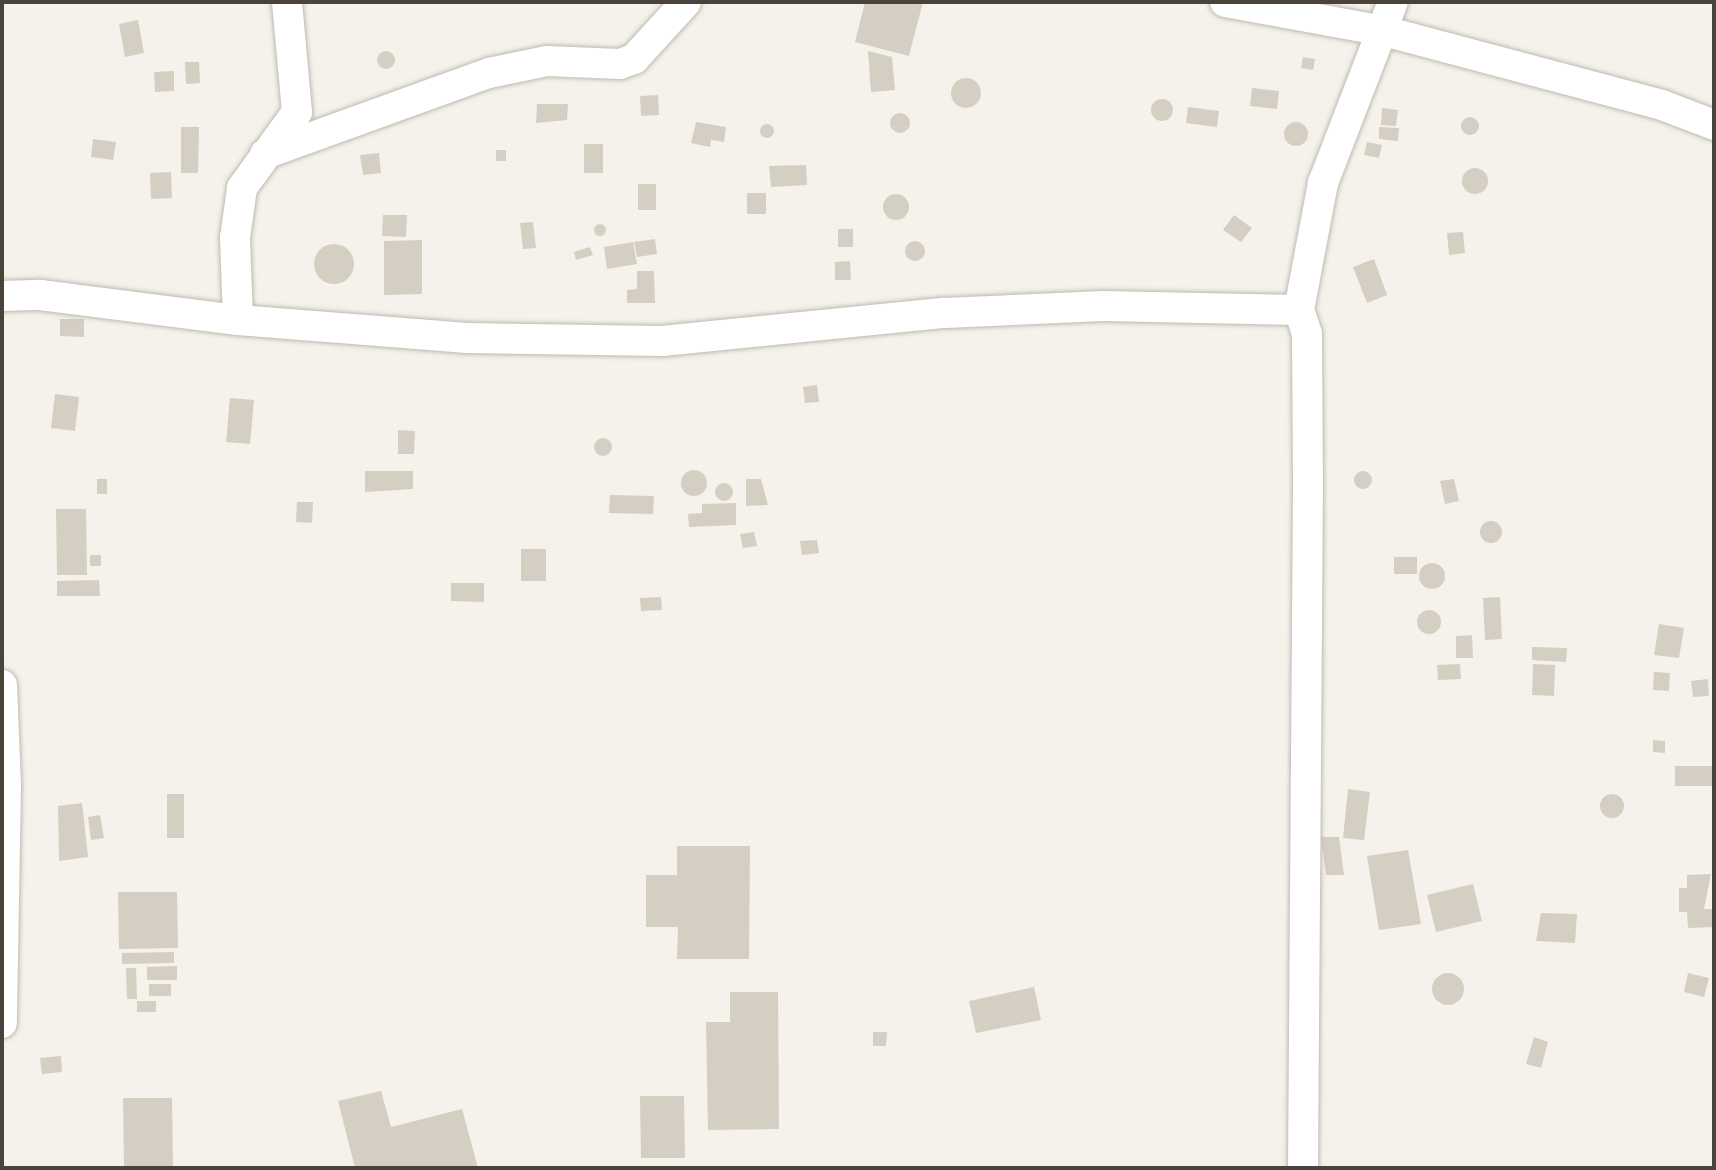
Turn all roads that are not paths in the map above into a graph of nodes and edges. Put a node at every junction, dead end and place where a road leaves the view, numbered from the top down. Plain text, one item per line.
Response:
1 (287, 2) edge
2 (686, 2) edge
3 (1225, 2) edge
4 (1392, 2) edge
5 (1384, 31) junction
6 (1714, 125) edge
7 (265, 154) junction
8 (2, 296) edge
9 (1299, 310) junction
10 (238, 320) junction
11 (2, 685) edge
12 (4, 786) edge
13 (2, 1023) edge
14 (1303, 1168) edge

1 - 7 street
2 - 7 street
3 - 5 street
4 - 5 street
5 - 6 street
5 - 9 street
7 - 10 street
8 - 10 street
9 - 10 street
9 - 14 street
11 - 12 street
12 - 13 street

